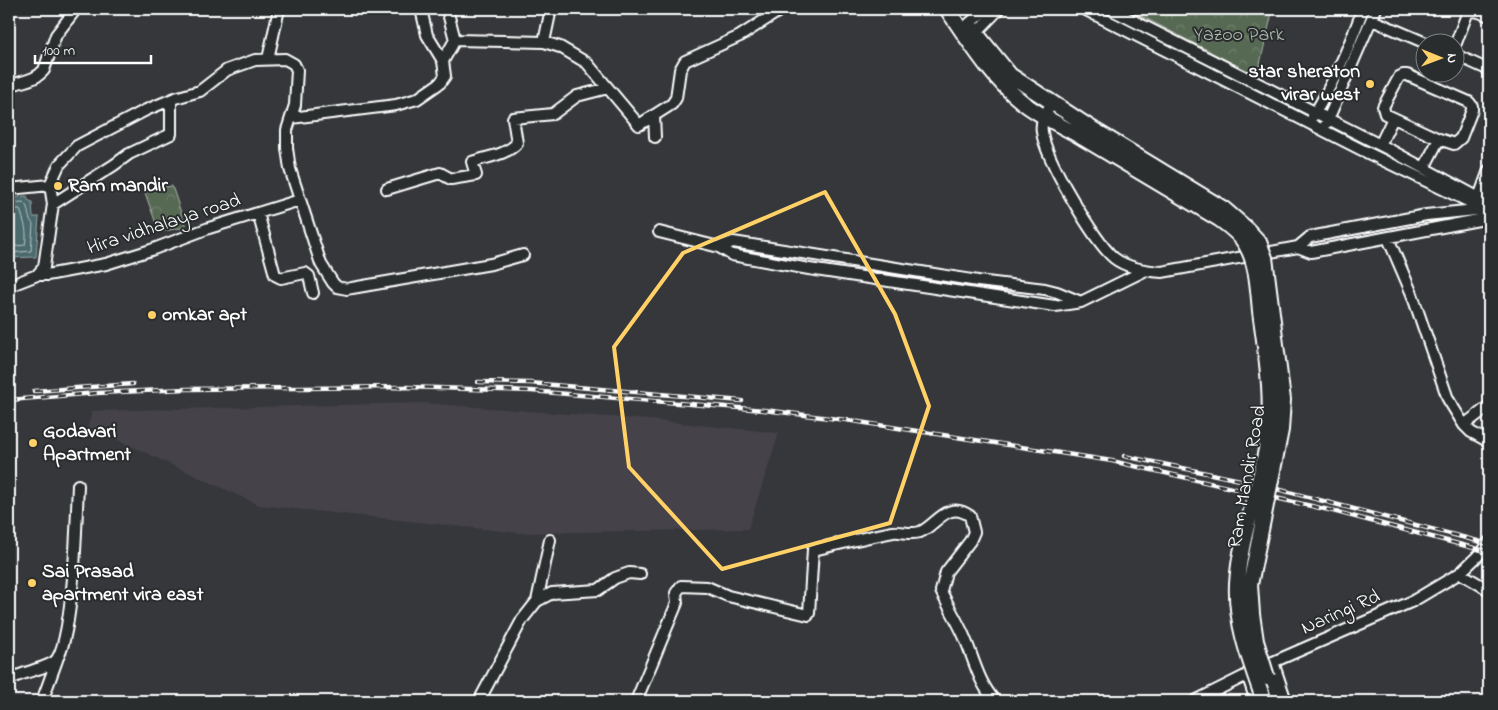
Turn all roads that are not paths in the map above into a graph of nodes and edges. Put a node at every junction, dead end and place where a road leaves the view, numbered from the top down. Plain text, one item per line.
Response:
1 (76, 9) edge
2 (278, 9) edge
3 (421, 9) edge
4 (447, 9) edge
5 (551, 9) edge
6 (782, 9) edge
7 (947, 9) edge
8 (958, 9) edge
9 (986, 9) edge
10 (999, 9) edge
11 (1084, 9) edge
12 (1110, 9) edge
13 (1363, 9) edge
14 (1376, 9) edge
15 (1489, 16) edge
16 (1372, 20) junction
17 (968, 32) junction
18 (1460, 32) edge
19 (1416, 39) edge
20 (455, 40) junction
21 (544, 42) junction
22 (268, 59) junction
23 (1466, 60) edge
24 (443, 61) junction
25 (1489, 70) edge
26 (9, 86) edge
27 (608, 88) junction
28 (171, 100) junction
29 (1048, 109) junction
30 (1316, 112) junction
31 (654, 115) junction
32 (291, 118) junction
33 (1394, 118) junction
34 (1328, 119) junction
35 (1309, 123) junction
36 (1324, 130) junction
37 (1087, 133) junction
38 (655, 137) dead end
39 (1438, 139) junction
40 (1380, 145) junction
41 (1424, 168) junction
42 (1489, 170) edge
43 (50, 185) junction
44 (387, 188) dead end
45 (9, 190) edge
46 (300, 200) junction
47 (53, 204) junction
48 (1484, 207) edge
49 (258, 213) junction
50 (659, 232) dead end
51 (1388, 238) junction
52 (1298, 247) junction
53 (719, 248) junction
54 (523, 255) dead end
55 (872, 265) junction
56 (1144, 271) junction
57 (37, 275) junction
58 (871, 278) junction
59 (9, 286) edge
60 (313, 292) dead end
61 (1082, 302) junction
62 (1489, 406) edge
63 (1464, 425) junction
64 (1489, 442) edge
65 (78, 485) dead end
66 (550, 540) dead end
67 (1489, 542) edge
68 (1460, 573) junction
69 (640, 574) dead end
70 (1489, 590) edge
71 (537, 601) junction
72 (57, 660) junction
73 (1273, 662) junction
74 (1247, 674) junction
75 (9, 680) edge
76 (42, 701) edge
77 (480, 701) edge
78 (636, 701) edge
79 (995, 701) edge
80 (1195, 701) edge
81 (1256, 701) edge
82 (1264, 701) edge
83 (1275, 701) edge
84 (1286, 701) edge

1 - 26 street
2 - 22 street
3 - 24 street
4 - 20 street
5 - 21 street
6 - 31 street
7 - 17 main road
8 - 17 main road
9 - 17 street
10 - 17 street
11 - 35 street
12 - 30 street
13 - 30 street
14 - 16 street
15 - 18 street
16 - 19 street
16 - 34 street
17 - 29 main road
20 - 21 street
20 - 24 street
21 - 27 street
22 - 28 street
22 - 32 street
23 - 25 street
24 - 32 street
27 - 31 street
27 - 44 street
28 - 43 street
28 - 47 street
29 - 37 main road
29 - 56 street
30 - 34 street
30 - 35 street
31 - 38 street
32 - 46 street
33 - 39 street
33 - 39 street
33 - 40 street
34 - 36 street
34 - 40 street
35 - 36 street
36 - 48 street
37 - 82 main road, bridge
37 - 83 main road, Ram Mandir Road, bridge
39 - 41 street
40 - 41 street
41 - 48 street
42 - 48 street
43 - 45 street
43 - 47 street
46 - 49 street, Hira vidhalaya road
46 - 54 street
47 - 57 street
48 - 51 street
48 - 52 street
49 - 57 street, Hira vidhalaya road
49 - 60 street
50 - 53 street
51 - 52 street
51 - 63 street
52 - 56 street
53 - 55 street
53 - 58 street
55 - 58 street
55 - 61 street
56 - 61 street
57 - 59 street, Hira vidhalaya road
58 - 61 street
62 - 63 street
63 - 64 street
65 - 72 street
66 - 71 street
67 - 68 street, Naringi Rd
68 - 70 street
68 - 73 street, Naringi Rd
69 - 71 street
71 - 77 street
72 - 75 street
72 - 76 street
73 - 74 street, Naringi Rd
73 - 84 street
74 - 80 street, Naringi Rd
74 - 81 street
78 - 79 street

